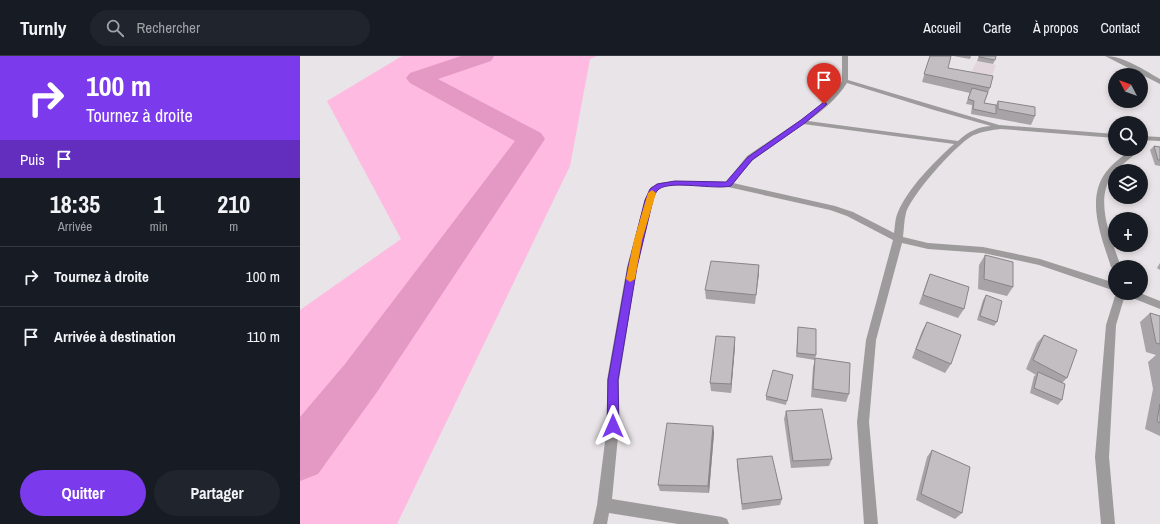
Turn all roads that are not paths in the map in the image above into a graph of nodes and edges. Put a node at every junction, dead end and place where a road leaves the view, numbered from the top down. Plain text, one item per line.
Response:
1 (845, 56) edge
2 (1108, 56) edge
3 (845, 81) junction
4 (1160, 82) edge
5 (803, 122) junction
6 (1001, 126) junction
7 (1108, 135) edge
8 (1148, 138) edge
9 (1160, 139) edge
10 (960, 143) junction
11 (1128, 156) edge
12 (728, 185) junction
13 (898, 239) junction
14 (1114, 260) edge
15 (1108, 285) edge
16 (1119, 300) edge
17 (1148, 300) edge
18 (1160, 305) edge
19 (604, 505) junction
20 (600, 524) edge
21 (722, 524) edge
22 (871, 524) edge
23 (1108, 524) edge

1 - 3 street
2 - 4 street
3 - 5 street
3 - 6 street
5 - 10 street
5 - 12 street
6 - 7 street
6 - 10 street
8 - 9 street
10 - 13 street
11 - 14 street
12 - 13 street
12 - 19 street
13 - 15 street
13 - 22 street
16 - 23 street
17 - 18 street
19 - 20 street
19 - 21 street

